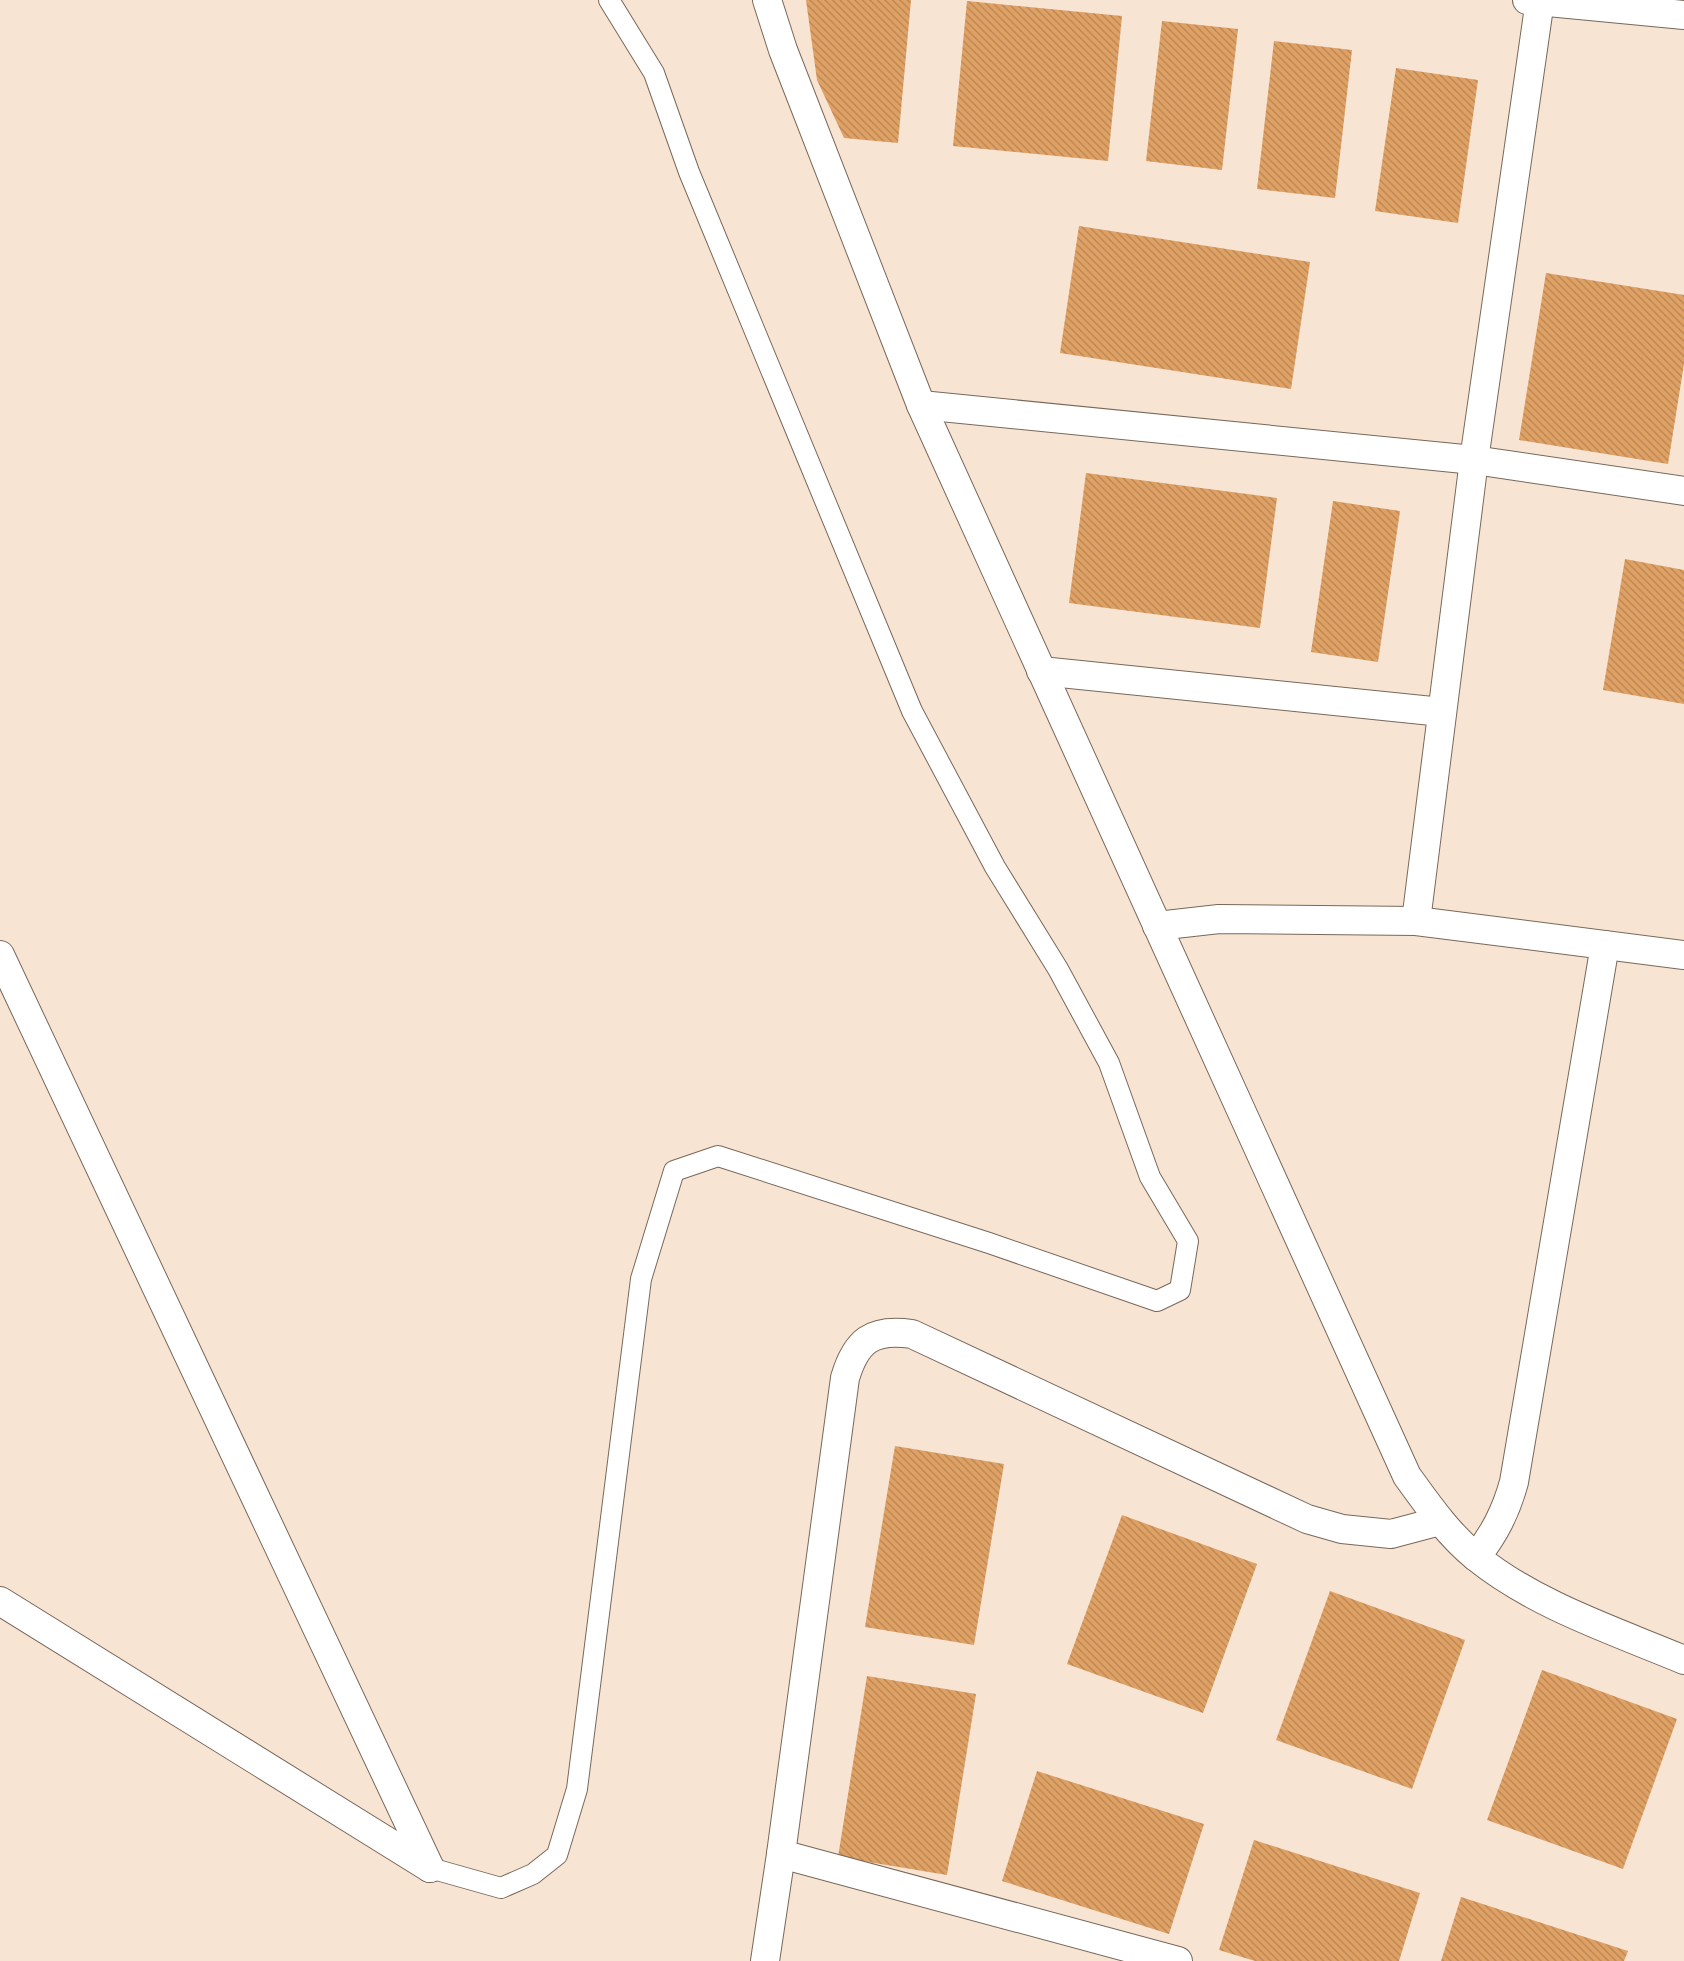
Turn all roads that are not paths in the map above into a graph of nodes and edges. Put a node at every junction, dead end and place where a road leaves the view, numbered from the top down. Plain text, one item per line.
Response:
1 (609, 0) edge
2 (767, 0) edge
3 (1536, 0) edge
4 (1684, 15) edge
5 (921, 405) junction
6 (1474, 460) junction
7 (1684, 490) edge
8 (1041, 671) junction
9 (1442, 712) junction
10 (1416, 921) junction
11 (1157, 926) junction
12 (1605, 945) junction
13 (0, 955) edge
14 (1684, 955) edge
15 (1440, 1521) junction
16 (1476, 1557) junction
17 (0, 1601) edge
18 (1684, 1660) edge
19 (782, 1854) junction
20 (430, 1868) junction
21 (765, 1961) edge
22 (1178, 1961) edge

1 - 20 lane
2 - 5 street
3 - 4 street
3 - 6 street
5 - 6 street
5 - 8 street
6 - 7 street
6 - 9 street
8 - 9 street
8 - 11 street
9 - 10 street
10 - 11 street
10 - 12 street
11 - 15 street
12 - 14 street
12 - 16 street
13 - 20 street
15 - 16 street
15 - 19 street
16 - 18 street
17 - 20 street
19 - 21 street
19 - 22 street

